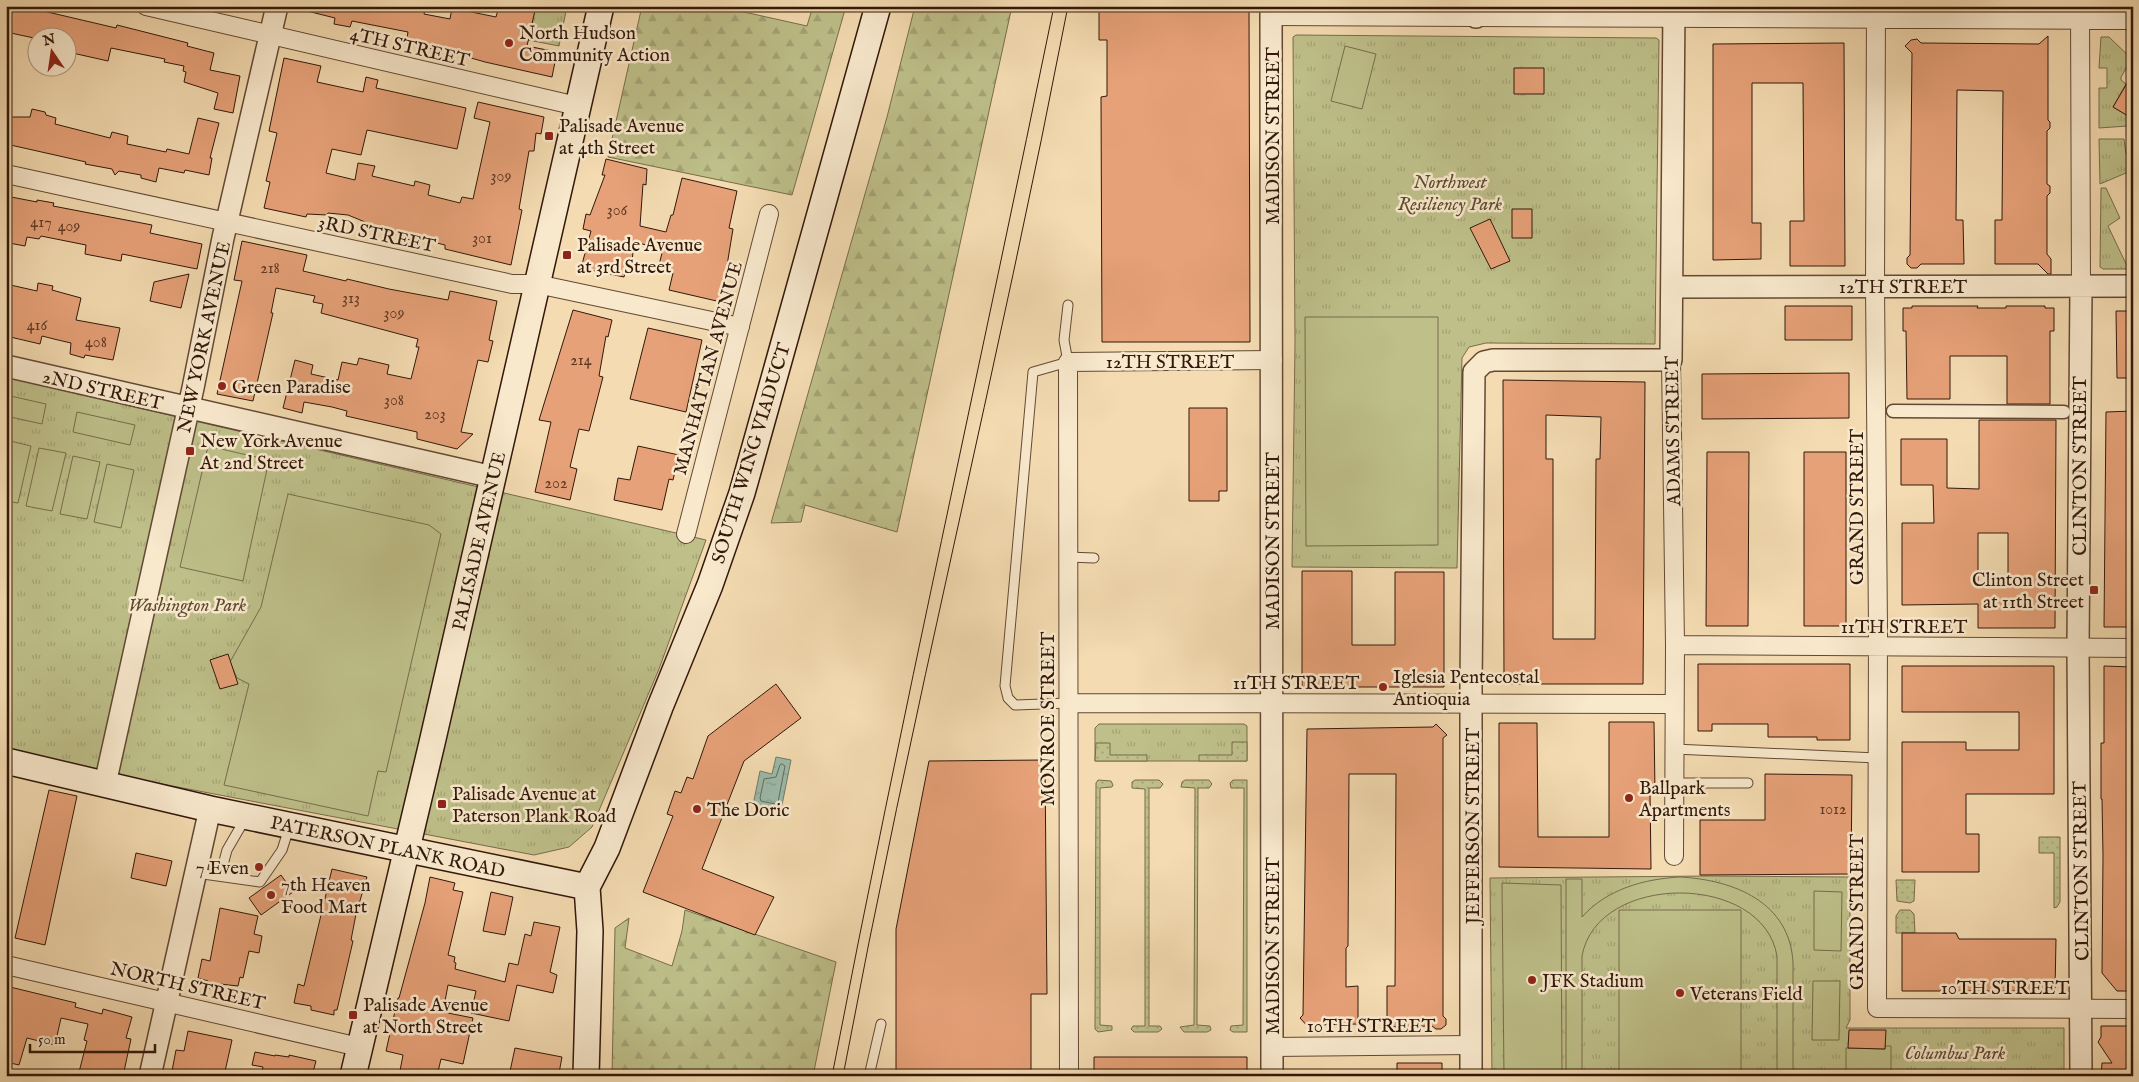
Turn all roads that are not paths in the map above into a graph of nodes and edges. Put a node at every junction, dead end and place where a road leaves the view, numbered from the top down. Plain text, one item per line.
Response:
1 (146, 6) edge
2 (277, 6) edge
3 (601, 6) edge
4 (878, 6) edge
5 (1271, 11) edge
6 (1476, 12) edge
7 (1876, 12) edge
8 (1674, 13) edge
9 (2080, 13) edge
10 (2133, 20) edge
11 (270, 36) junction
12 (578, 106) junction
13 (6, 174) edge
14 (769, 214) dead end
15 (227, 223) junction
16 (537, 284) junction
17 (1672, 286) junction
18 (2081, 286) junction
19 (2133, 286) edge
20 (1875, 287) junction
21 (1068, 305) dead end
22 (740, 327) junction
23 (1273, 360) junction
24 (1671, 360) junction
25 (1068, 362) junction
26 (6, 366) edge
27 (189, 408) junction
28 (1893, 411) dead end
29 (2064, 412) dead end
30 (493, 477) junction
31 (686, 534) dead end
32 (1068, 557) junction
33 (1094, 558) dead end
34 (1674, 645) junction
35 (1878, 647) junction
36 (2078, 647) junction
37 (2133, 648) edge
38 (1068, 703) junction
39 (1271, 703) junction
40 (1472, 703) junction
41 (1674, 704) junction
42 (1674, 749) junction
43 (1877, 758) junction
44 (7, 765) edge
45 (1674, 783) junction
46 (1748, 783) dead end
47 (105, 784) junction
48 (210, 809) junction
49 (290, 826) junction
50 (241, 830) junction
51 (406, 849) junction
52 (1674, 856) dead end
53 (196, 873) junction
54 (220, 876) junction
55 (587, 887) junction
56 (6, 965) edge
57 (167, 1002) junction
58 (1877, 1008) joint
59 (2133, 1008) edge
60 (2082, 1009) junction
61 (882, 1024) dead end
62 (1471, 1045) junction
63 (359, 1046) junction
64 (1272, 1047) junction
65 (150, 1076) edge
66 (353, 1076) edge
67 (586, 1076) edge
68 (869, 1076) edge
69 (1070, 1076) edge
70 (1272, 1076) edge
71 (1471, 1076) edge
72 (2082, 1076) edge

1 - 11 street, 4TH STREET
2 - 11 street, NEW YORK AVENUE
3 - 12 main road, PALISADE AVENUE
4 - 55 main road, SOUTH WING VIADUCT
5 - 6 street
5 - 23 street, MADISON STREET
6 - 8 street
7 - 8 street
7 - 9 street
7 - 20 street, GRAND STREET
8 - 17 street, ADAMS STREET
9 - 10 street
9 - 18 street, CLINTON STREET
11 - 12 street, 4TH STREET
11 - 15 street, NEW YORK AVENUE
12 - 16 main road, PALISADE AVENUE
13 - 15 street, 3RD STREET
14 - 22 street, MANHATTAN AVENUE
15 - 16 street, 3RD STREET
15 - 27 street, NEW YORK AVENUE
16 - 22 street, 3RD STREET
16 - 30 main road, PALISADE AVENUE
17 - 20 street, 12TH STREET
17 - 24 street, ADAMS STREET
18 - 19 street, 12TH STREET
18 - 20 street, 12TH STREET
18 - 36 street, CLINTON STREET
20 - 35 street, GRAND STREET
21 - 25 lane
22 - 31 street, MANHATTAN AVENUE
23 - 25 street, 12TH STREET
23 - 39 street, MADISON STREET
24 - 34 street, ADAMS STREET
24 - 40 street, JEFFERSON STREET
25 - 32 street, MONROE STREET
25 - 38 lane
26 - 27 street, 2ND STREET
27 - 30 street, 2ND STREET
27 - 47 street, NEW YORK AVENUE
28 - 29 street
30 - 51 main road, PALISADE AVENUE
32 - 33 lane
32 - 38 street, MONROE STREET
34 - 35 street, 11TH STREET
34 - 41 street, ADAMS STREET
35 - 36 street, 11TH STREET
35 - 43 street, GRAND STREET
36 - 37 street, 11TH STREET
36 - 60 street, CLINTON STREET
38 - 39 street, 11TH STREET
38 - 69 street, MONROE STREET
39 - 40 street, 11TH STREET
39 - 64 street, MADISON STREET
40 - 41 street, 11TH STREET
40 - 62 street, JEFFERSON STREET
41 - 42 street, ADAMS STREET
42 - 43 lane
42 - 45 street, ADAMS STREET
43 - 58 street, GRAND STREET
44 - 47 main road, PATERSON PLANK ROAD
45 - 46 lane
45 - 52 street, ADAMS STREET
47 - 48 main road, PATERSON PLANK ROAD
48 - 50 main road, PATERSON PLANK ROAD
48 - 53 street
49 - 50 main road, PATERSON PLANK ROAD
49 - 51 main road, PATERSON PLANK ROAD
49 - 54 lane
50 - 54 lane
51 - 55 main road, PATERSON PLANK ROAD
51 - 63 main road, PALISADE AVENUE
53 - 54 lane
53 - 57 street
55 - 67 main road
56 - 57 street, NORTH STREET
57 - 63 street, NORTH STREET
57 - 65 street
58 - 60 street, 10TH STREET
59 - 60 street, 10TH STREET
60 - 72 street, CLINTON STREET
61 - 68 lane
62 - 64 street, 10TH STREET
62 - 71 street, JEFFERSON STREET
63 - 66 main road, PALISADE AVENUE
64 - 70 street, MADISON STREET

